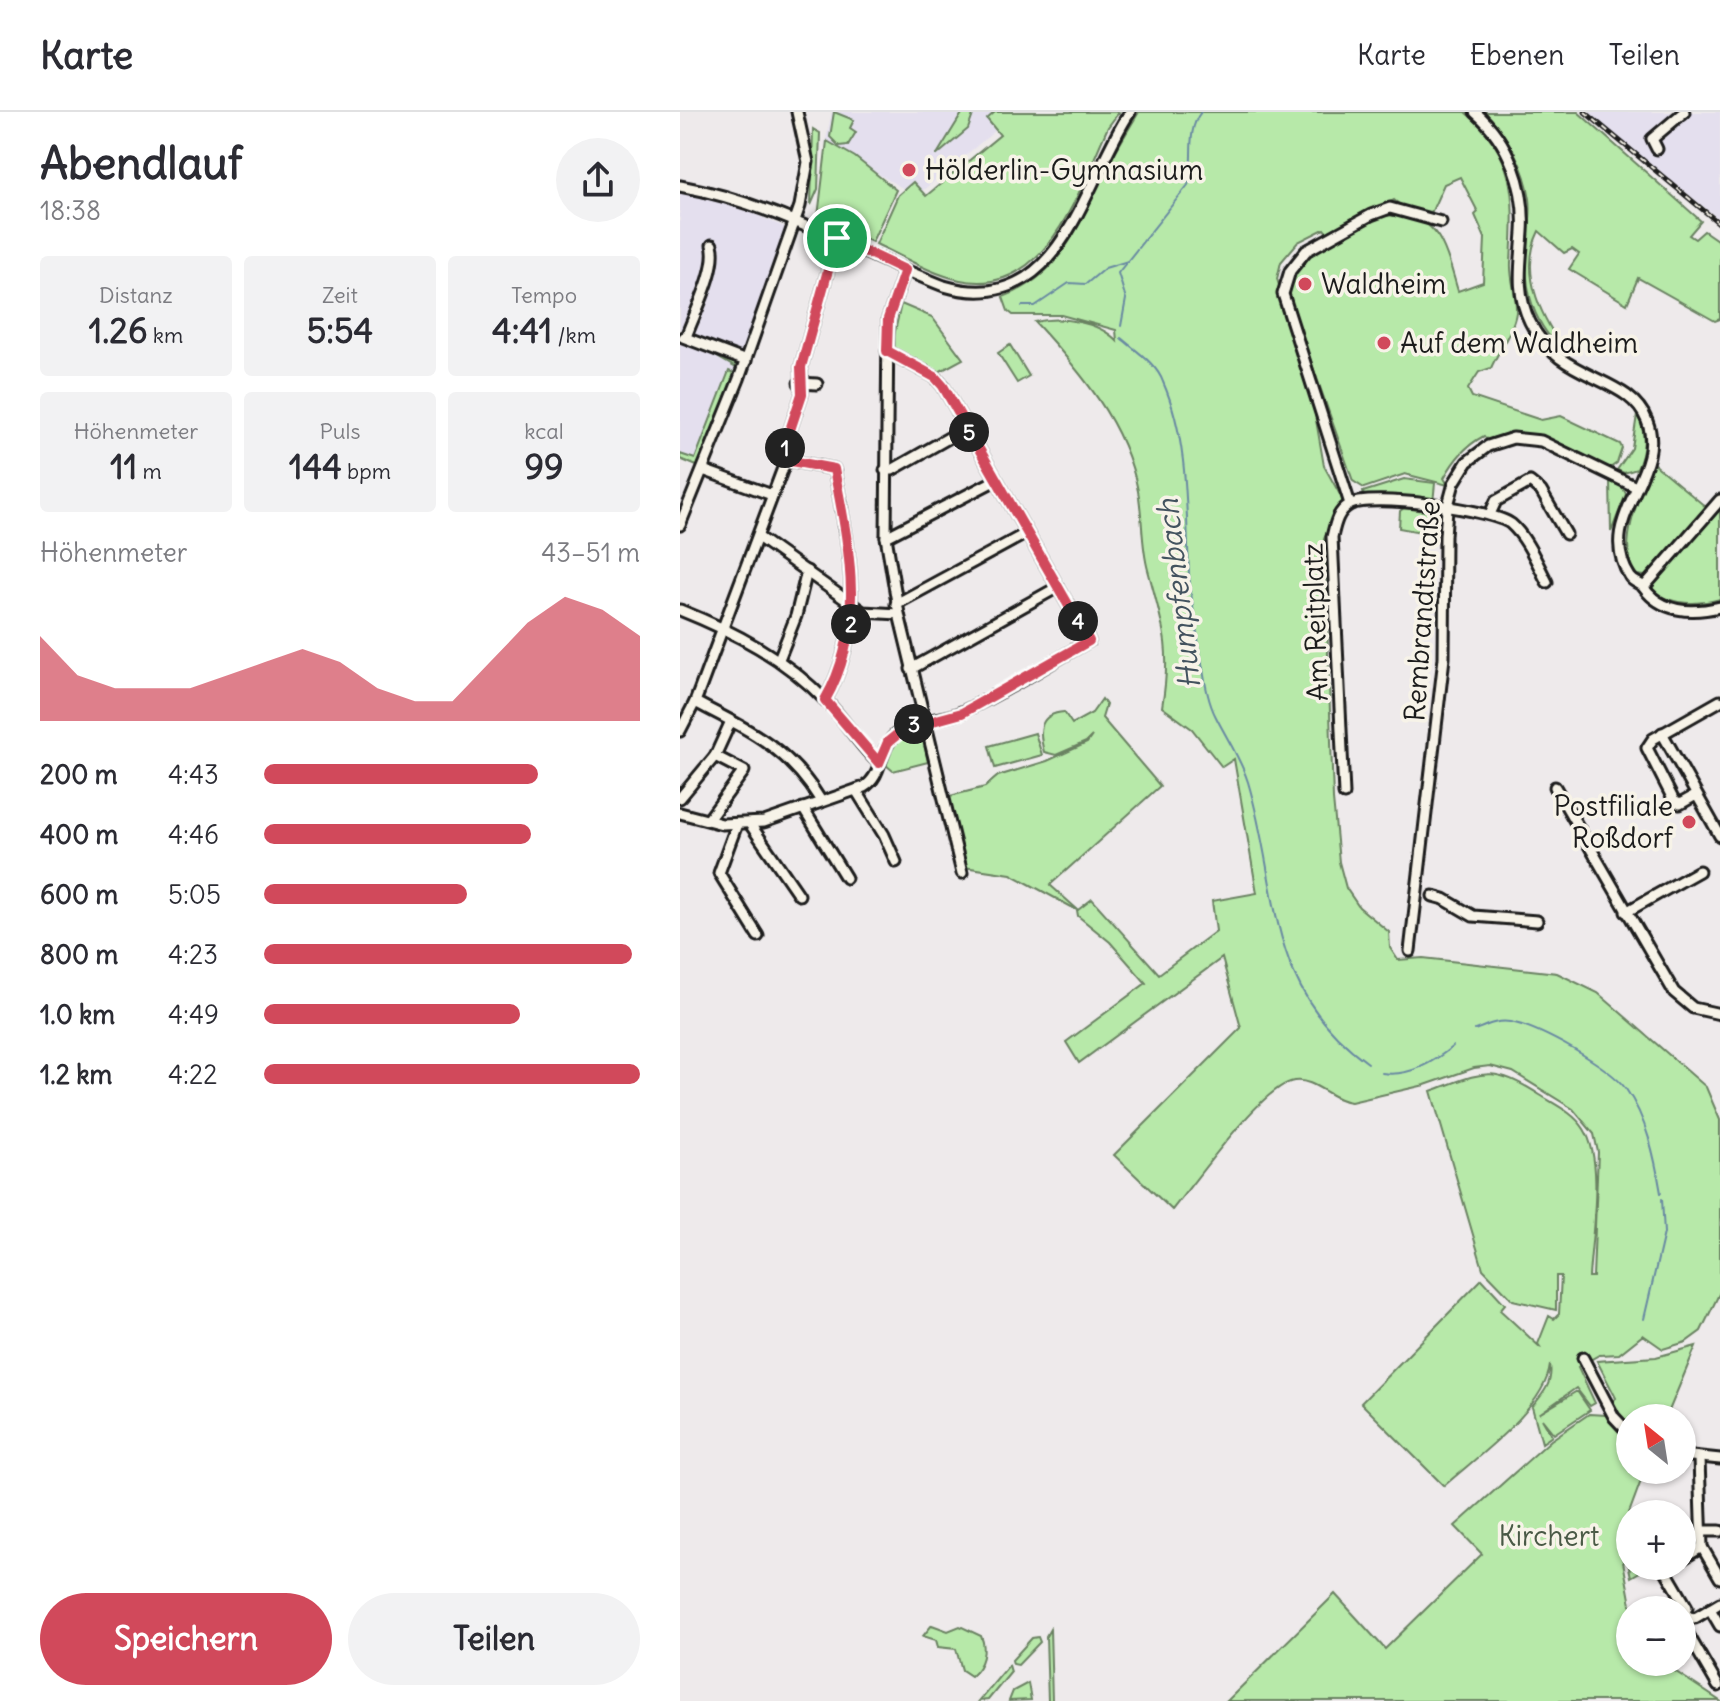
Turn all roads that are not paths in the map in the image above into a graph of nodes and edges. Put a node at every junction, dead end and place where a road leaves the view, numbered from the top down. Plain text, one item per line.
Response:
1 (797, 112) edge
2 (1130, 112) edge
3 (1475, 112) edge
4 (1684, 112) edge
5 (1657, 149) dead end
6 (680, 186) edge
7 (795, 220) junction
8 (1441, 222) dead end
9 (837, 238) junction
10 (712, 245) dead end
11 (905, 270) junction
12 (683, 336) edge
13 (887, 351) junction
14 (746, 361) junction
15 (799, 383) junction
16 (817, 384) dead end
17 (966, 428) junction
18 (786, 460) junction
19 (703, 470) junction
20 (885, 470) junction
21 (996, 480) junction
22 (1636, 487) junction
23 (772, 495) junction
24 (1720, 500) edge
25 (1350, 504) junction
26 (1447, 509) junction
27 (1490, 514) junction
28 (680, 525) edge
29 (1027, 533) junction
30 (1566, 534) dead end
31 (758, 537) junction
32 (886, 537) junction
33 (807, 571) junction
34 (1547, 582) dead end
35 (1058, 587) junction
36 (1644, 587) junction
37 (852, 606) junction
38 (1720, 607) edge
39 (898, 609) junction
40 (680, 610) edge
41 (722, 627) junction
42 (779, 659) junction
43 (911, 669) junction
44 (825, 700) junction
45 (1720, 701) edge
46 (695, 702) junction
47 (731, 721) junction
48 (924, 721) junction
49 (680, 731) edge
50 (1662, 733) junction
51 (715, 756) junction
52 (879, 763) junction
53 (1555, 787) dead end
54 (856, 790) junction
55 (1344, 794) dead end
56 (1696, 795) junction
57 (680, 798) edge
58 (821, 801) junction
59 (803, 808) junction
60 (680, 813) edge
61 (708, 820) junction
62 (737, 824) junction
63 (750, 824) junction
64 (1720, 836) edge
65 (896, 862) dead end
66 (1699, 871) dead end
67 (962, 873) dead end
68 (846, 878) dead end
69 (799, 895) dead end
70 (1433, 896) dead end
71 (1626, 912) junction
72 (1537, 921) dead end
73 (758, 936) dead end
74 (1410, 951) dead end
75 (1720, 1014) edge
76 (1583, 1358) dead end
77 (1616, 1419) edge
78 (1696, 1458) edge
79 (1699, 1459) junction
80 (1720, 1459) edge
81 (1702, 1531) junction
82 (1720, 1531) edge
83 (1702, 1547) junction
84 (1696, 1551) edge
85 (1720, 1578) edge
86 (1720, 1603) edge
87 (1710, 1609) junction
88 (1696, 1617) edge
89 (1720, 1626) edge
90 (1696, 1644) edge
91 (1718, 1686) edge

1 - 7 street
2 - 11 street
3 - 22 street
4 - 5 street
6 - 7 street
7 - 9 street
7 - 14 street
8 - 25 street
9 - 11 street
9 - 15 street
10 - 12 street
11 - 13 street
12 - 14 street
13 - 17 street
13 - 20 street
14 - 19 street
15 - 16 street
15 - 18 street
17 - 20 street
17 - 21 street
18 - 23 street
18 - 37 street
19 - 23 street
19 - 28 street
20 - 32 street
21 - 29 street
21 - 32 street
22 - 26 street, Rembrandtstraße
22 - 36 street
23 - 31 street
24 - 36 street
25 - 26 street
25 - 55 street, Am Reitplatz
26 - 27 street
26 - 74 street, Rembrandtstraße
27 - 30 street
27 - 34 street
29 - 35 street
29 - 39 street
31 - 33 street
31 - 41 street
32 - 39 street
33 - 37 street
33 - 42 street
35 - 43 street
35 - 48 street
36 - 38 street
37 - 39 street
37 - 44 street
39 - 43 street
40 - 41 street
41 - 42 street
41 - 46 street
42 - 44 street
43 - 48 street
44 - 52 street
45 - 50 street
46 - 47 street
46 - 49 street
47 - 51 street
47 - 58 street
48 - 52 street
48 - 67 street
50 - 56 street
50 - 56 street
51 - 57 street
51 - 61 street
52 - 54 street
53 - 71 street
54 - 58 street
54 - 65 street
56 - 64 street
58 - 59 street
59 - 63 street
59 - 68 street
60 - 61 street
61 - 62 street
62 - 63 street
62 - 73 street
63 - 69 street
66 - 71 street
70 - 72 street
71 - 75 street
76 - 77 street
78 - 79 street
79 - 80 street
79 - 81 street
81 - 82 street
81 - 83 street
83 - 84 street
83 - 85 street
86 - 87 street
87 - 88 street
87 - 89 street
90 - 91 street

